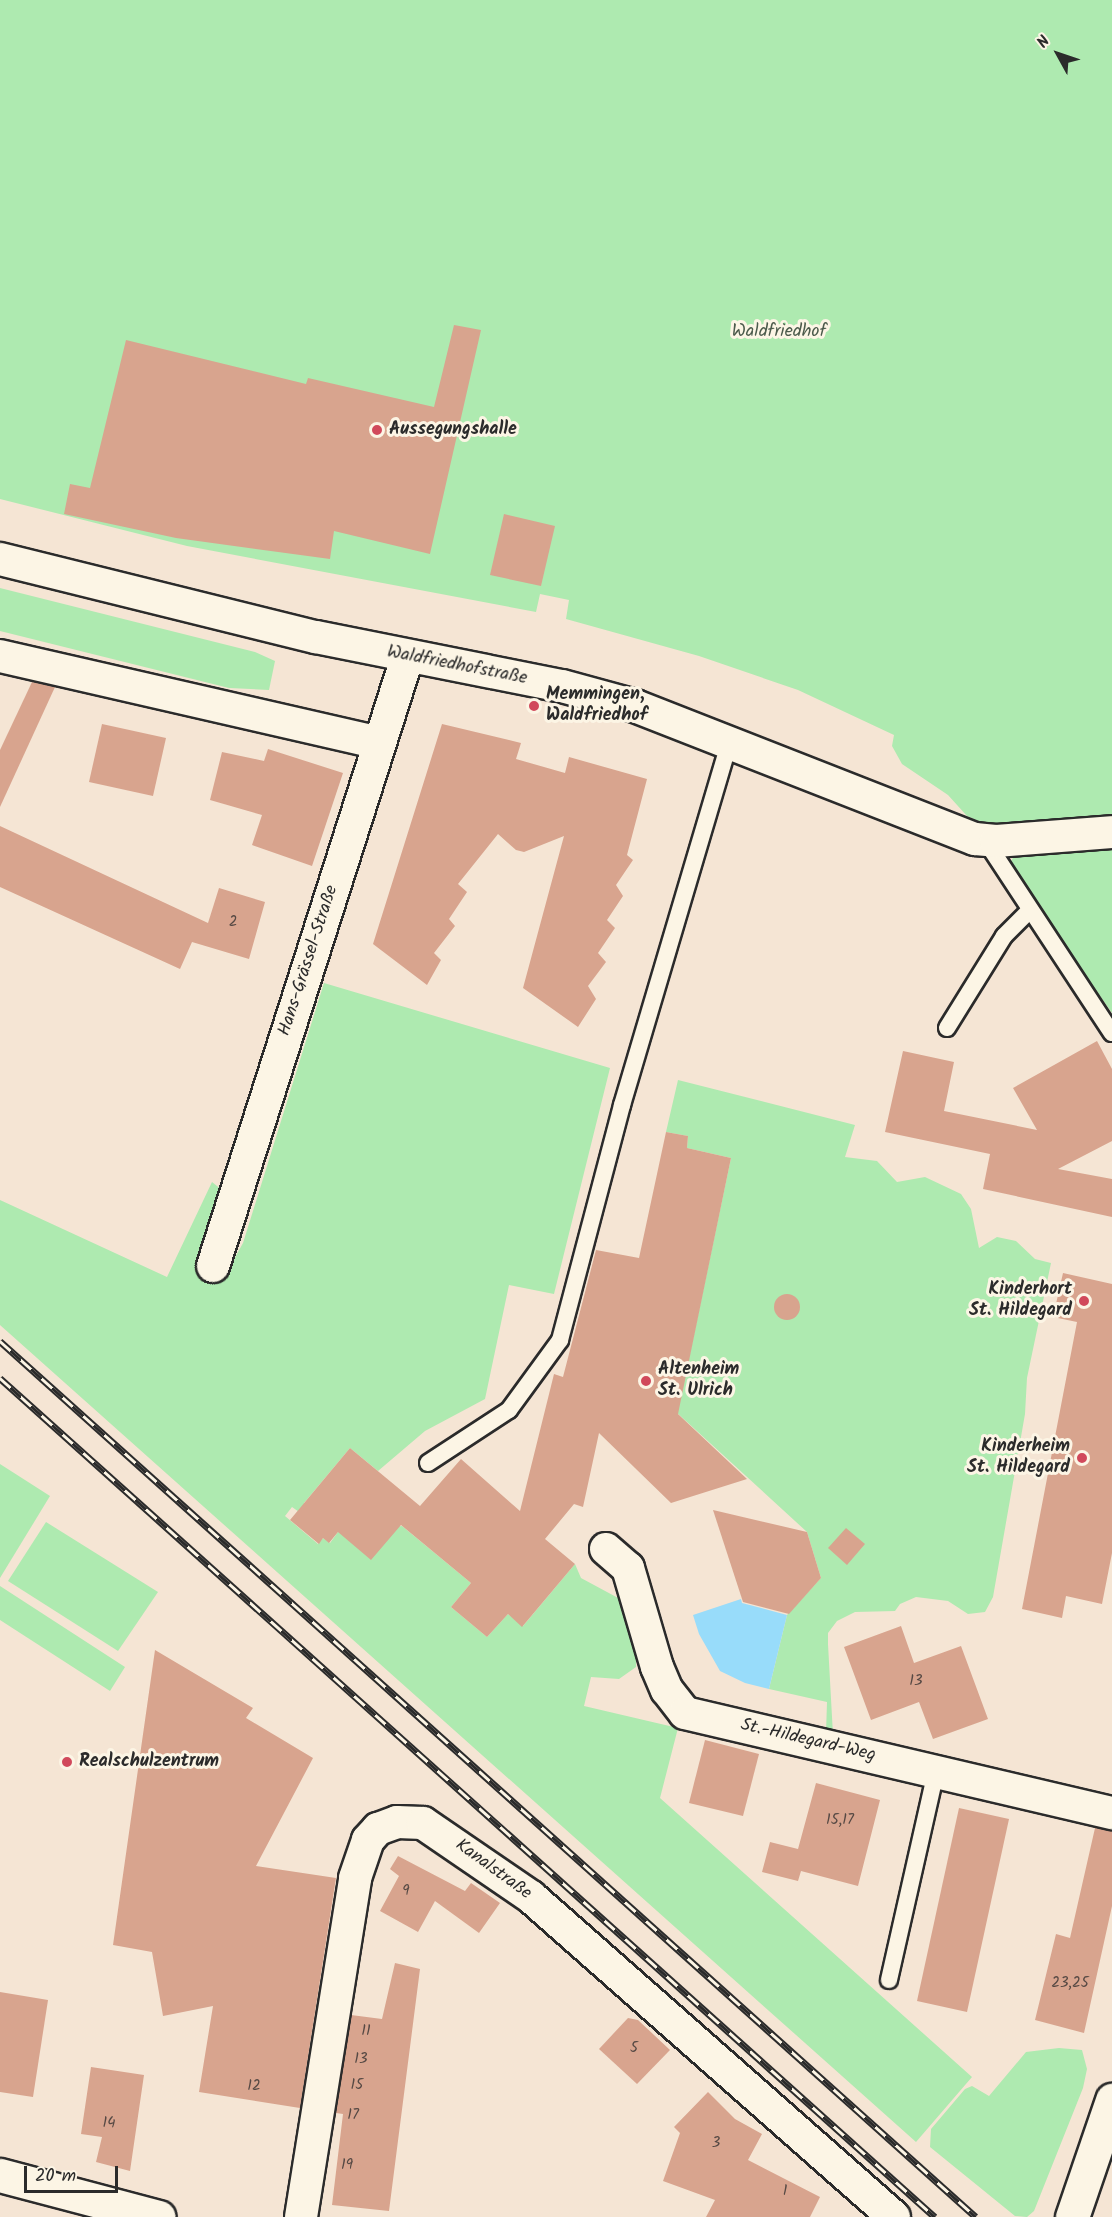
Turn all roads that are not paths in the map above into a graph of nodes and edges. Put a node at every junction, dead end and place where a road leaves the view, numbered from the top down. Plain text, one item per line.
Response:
1 (0, 559) edge
2 (0, 656) edge
3 (407, 658) junction
4 (730, 741) junction
5 (379, 743) junction
6 (1112, 832) edge
7 (985, 840) junction
8 (1029, 911) junction
9 (947, 1028) dead end
10 (1112, 1033) edge
11 (213, 1266) dead end
12 (428, 1463) dead end
13 (606, 1549) dead end
14 (936, 1771) junction
15 (1112, 1813) edge
16 (889, 1980) dead end
17 (1112, 2100) edge
18 (0, 2175) edge
19 (107, 2211) edge
20 (159, 2217) edge
21 (301, 2217) edge
22 (894, 2217) edge
23 (1072, 2217) edge

1 - 3 street, Waldfriedhofstraße
2 - 5 street
3 - 4 street, Waldfriedhofstraße
3 - 5 street, Hans-Grässel-Straße
4 - 7 street, Waldfriedhofstraße
4 - 12 lane
5 - 11 street, Hans-Grässel-Straße
6 - 7 street, Waldfriedhofstraße
7 - 8 lane
8 - 9 lane
8 - 10 lane
13 - 14 street, St.-Hildegard-Weg
14 - 15 street, St.-Hildegard-Weg
14 - 16 lane
17 - 23 street
18 - 19 street
19 - 20 street
21 - 22 street, Kanalstraße

